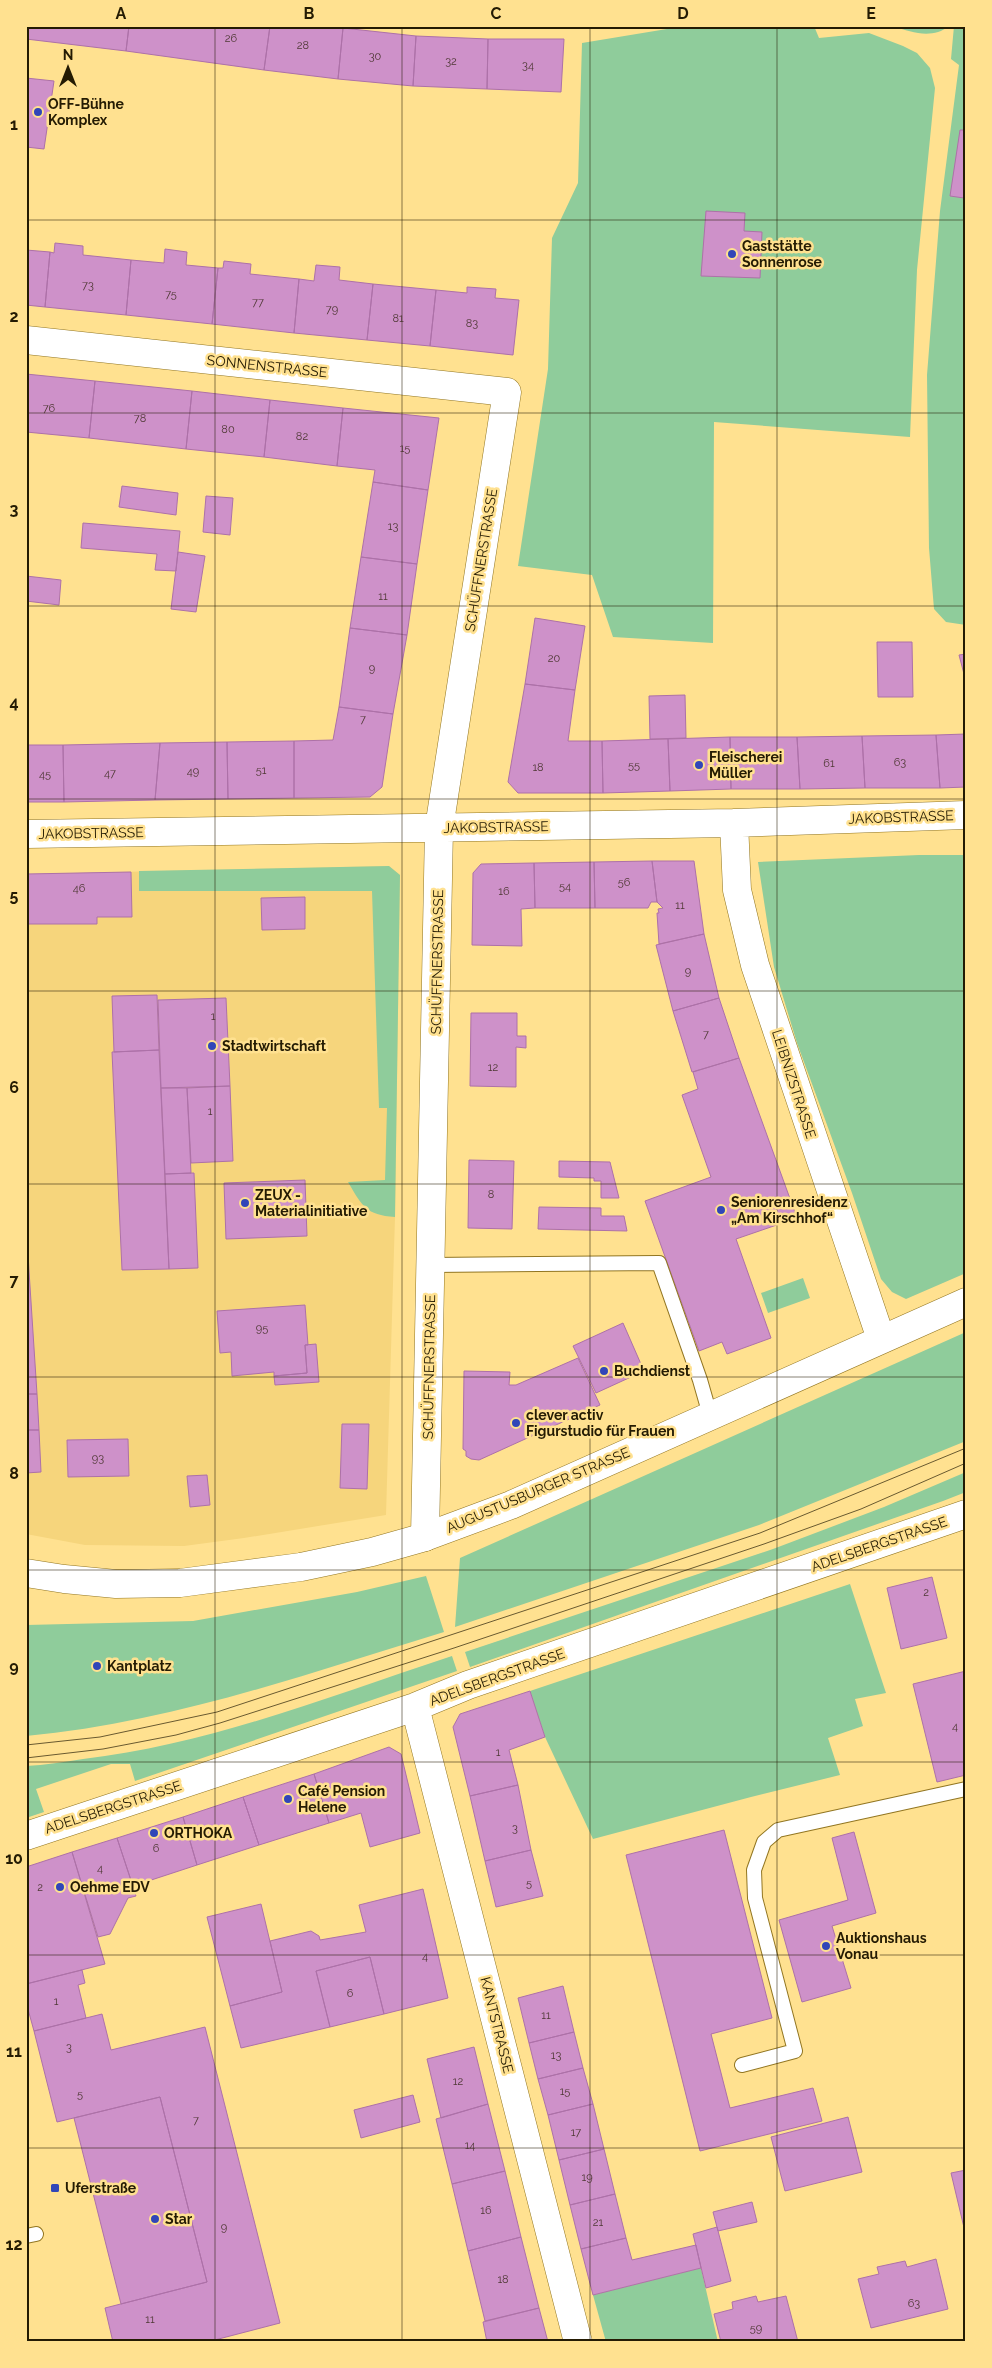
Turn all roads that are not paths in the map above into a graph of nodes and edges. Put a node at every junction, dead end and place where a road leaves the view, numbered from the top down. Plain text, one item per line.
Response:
1 (26, 340) edge
2 (507, 392) joint
3 (966, 815) edge
4 (734, 823) junction
5 (439, 828) junction
6 (26, 834) edge
7 (431, 1265) junction
8 (966, 1302) edge
9 (880, 1339) junction
10 (710, 1415) junction
11 (966, 1514) edge
12 (425, 1537) junction
13 (26, 1573) edge
14 (415, 1707) junction
15 (966, 1789) edge
16 (26, 1836) edge
17 (742, 2065) dead end
18 (578, 2342) edge

1 - 2 street, SONNENSTRASSE
2 - 5 street, SCHÜFFNERSTRASSE
3 - 4 street, JAKOBSTRASSE
4 - 5 street, JAKOBSTRASSE
4 - 9 street, LEIBNIZSTRASSE
5 - 6 street, JAKOBSTRASSE
5 - 7 street, SCHÜFFNERSTRASSE
7 - 10 lane
7 - 12 street, SCHÜFFNERSTRASSE
8 - 9 street, AUGUSTUSBURGER STRASSE
9 - 10 street, AUGUSTUSBURGER STRASSE
10 - 12 street, AUGUSTUSBURGER STRASSE
11 - 14 street, ADELSBERGSTRASSE
12 - 13 street, AUGUSTUSBURGER STRASSE
14 - 16 street, ADELSBERGSTRASSE
14 - 18 street, KANTSTRASSE
15 - 17 lane

